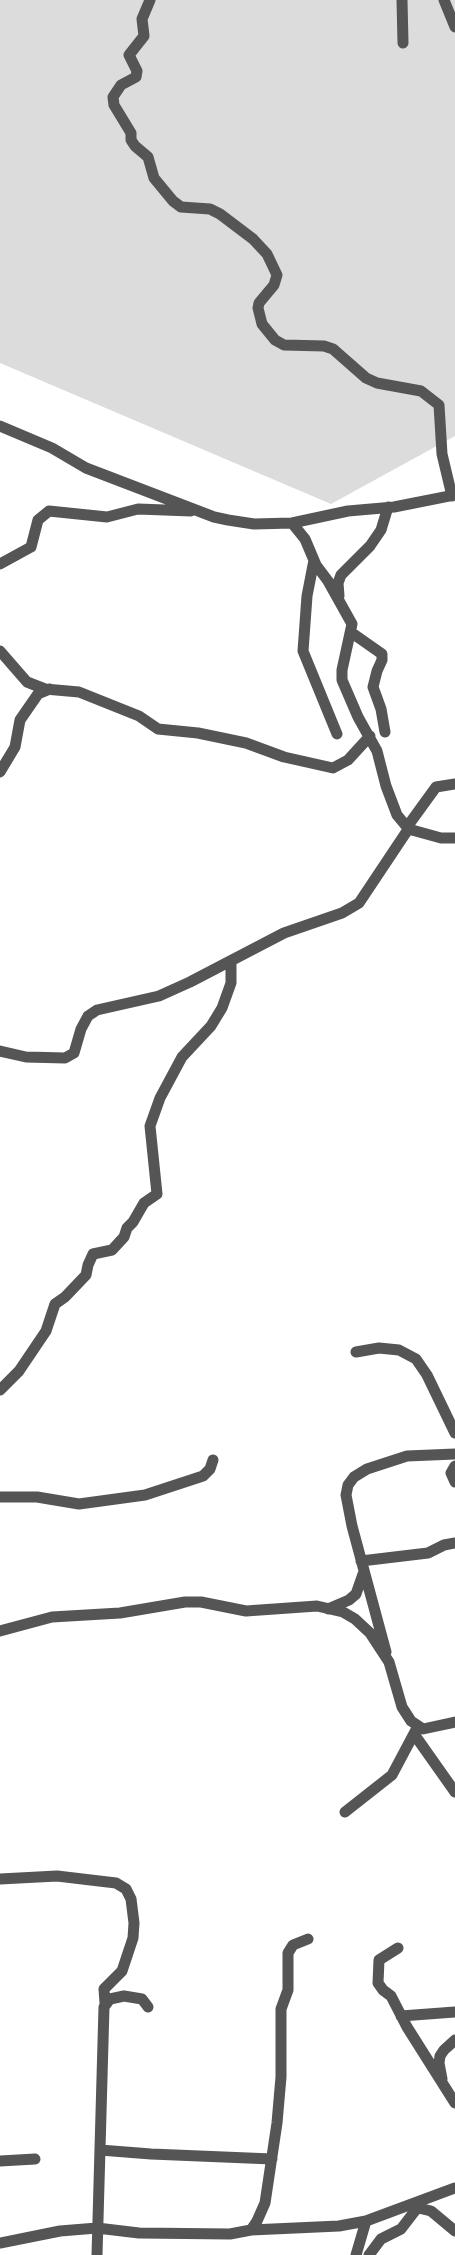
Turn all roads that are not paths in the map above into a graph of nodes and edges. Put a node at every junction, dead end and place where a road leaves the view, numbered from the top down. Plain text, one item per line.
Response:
1 (150, 0) edge
2 (402, 0) edge
3 (444, 0) edge
4 (455, 27) edge
5 (403, 43) dead end
6 (0, 426) edge
7 (453, 495) edge
8 (388, 508) junction
9 (197, 511) junction
10 (292, 523) junction
11 (314, 560) junction
12 (0, 564) edge
13 (340, 601) junction
14 (352, 633) junction
15 (0, 650) edge
16 (50, 689) junction
17 (385, 732) dead end
18 (337, 734) dead end
19 (370, 736) junction
20 (0, 772) edge
21 (455, 784) edge
22 (408, 828) junction
23 (454, 837) edge
24 (231, 961) junction
25 (0, 1051) edge
26 (356, 1352) dead end
27 (0, 1390) edge
28 (455, 1433) edge
29 (455, 1454) edge
30 (214, 1460) dead end
31 (455, 1466) edge
32 (455, 1482) edge
33 (0, 1497) edge
34 (455, 1543) edge
35 (361, 1561) junction
36 (364, 1572) junction
37 (327, 1609) junction
38 (0, 1631) edge
39 (389, 1662) junction
40 (452, 1724) edge
41 (416, 1730) junction
42 (455, 1792) edge
43 (345, 1812) dead end
44 (0, 1879) edge
45 (308, 1939) dead end
46 (398, 1948) dead end
47 (105, 2003) junction
48 (148, 2007) dead end
49 (455, 2012) edge
50 (401, 2016) junction
51 (455, 2040) edge
52 (443, 2086) junction
53 (455, 2103) edge
54 (100, 2150) junction
55 (35, 2159) dead end
56 (272, 2159) junction
57 (0, 2161) edge
58 (455, 2188) edge
59 (412, 2207) junction
60 (366, 2222) junction
61 (97, 2228) junction
62 (251, 2230) junction
63 (455, 2231) edge
64 (0, 2243) edge
65 (97, 2255) edge
66 (356, 2255) edge
67 (369, 2255) edge

1 - 7 street
2 - 5 street
3 - 4 street
6 - 9 street
7 - 8 street
8 - 10 street
8 - 13 street
9 - 10 street
9 - 12 street
10 - 11 street
11 - 13 street
11 - 18 street
13 - 14 street
14 - 17 street
14 - 19 street
15 - 16 street
16 - 19 street
16 - 20 street
19 - 22 street
21 - 22 street
22 - 23 street
22 - 24 street
24 - 25 street
24 - 27 street
26 - 28 street
29 - 35 street
30 - 33 street
31 - 32 street
34 - 35 street
35 - 36 street
36 - 37 street
36 - 39 street
37 - 38 street
37 - 39 street
39 - 41 street
40 - 41 street
41 - 42 street
41 - 43 street
44 - 47 street
45 - 56 street
46 - 50 street
47 - 48 street
47 - 54 street
49 - 50 street
50 - 52 street
51 - 52 street
52 - 53 street
54 - 56 street
54 - 61 street
55 - 57 street
56 - 62 street
58 - 59 street
59 - 60 street
59 - 63 street
59 - 67 street
60 - 62 street
60 - 66 street
61 - 62 street
61 - 64 street
61 - 65 street

